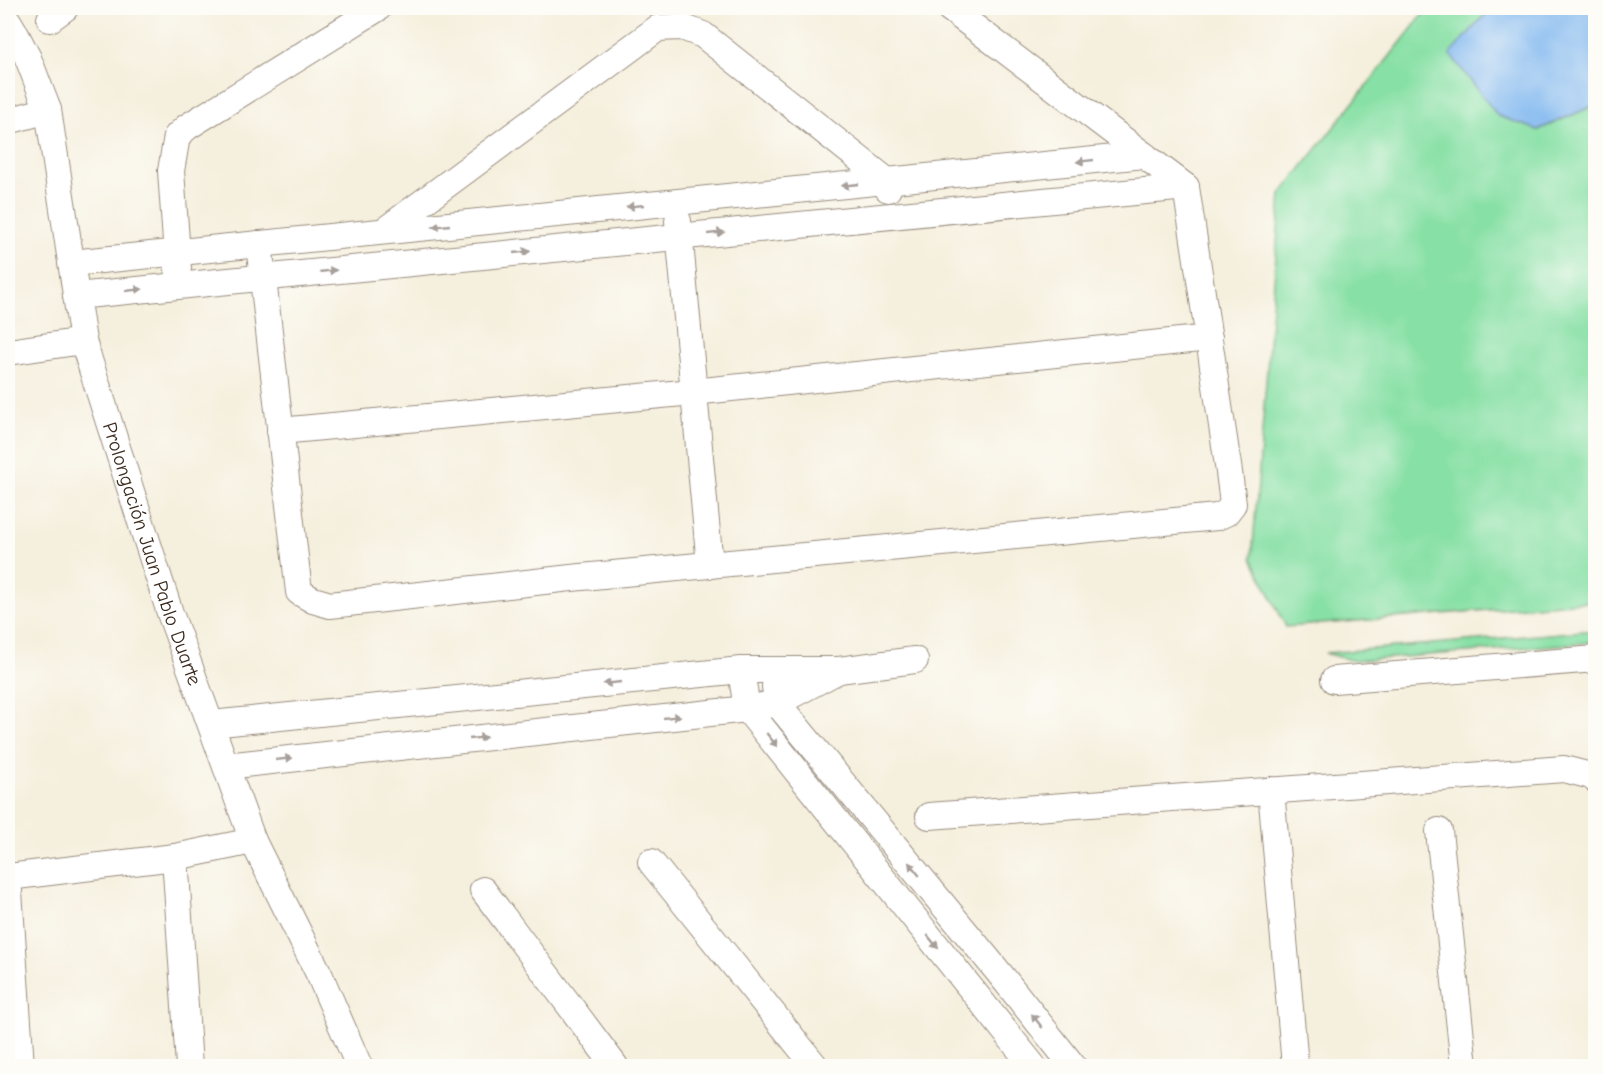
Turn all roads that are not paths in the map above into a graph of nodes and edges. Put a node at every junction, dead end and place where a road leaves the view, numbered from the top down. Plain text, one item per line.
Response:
1 (378, 8) edge
2 (949, 8) edge
3 (8, 21) edge
4 (48, 110) junction
5 (8, 121) edge
6 (1144, 155) junction
7 (887, 181) junction
8 (1186, 187) junction
9 (676, 202) junction
10 (893, 216) junction
11 (383, 232) junction
12 (678, 237) junction
13 (259, 244) junction
14 (177, 252) junction
15 (71, 263) junction
16 (390, 265) junction
17 (262, 277) junction
18 (180, 285) junction
19 (76, 296) junction
20 (1209, 338) junction
21 (83, 341) junction
22 (8, 352) edge
23 (693, 392) junction
24 (280, 431) junction
25 (710, 565) junction
26 (1596, 659) edge
27 (915, 660) dead end
28 (772, 669) junction
29 (741, 670) junction
30 (839, 670) junction
31 (1334, 680) dead end
32 (777, 704) junction
33 (747, 709) junction
34 (211, 724) junction
35 (226, 766) junction
36 (1596, 780) edge
37 (1271, 790) junction
38 (930, 816) dead end
39 (1439, 831) dead end
40 (253, 841) junction
41 (175, 857) junction
42 (651, 862) dead end
43 (8, 877) edge
44 (483, 890) dead end
45 (21, 1066) edge
46 (189, 1066) edge
47 (359, 1066) edge
48 (615, 1066) edge
49 (815, 1066) edge
50 (1033, 1066) edge
51 (1073, 1066) edge
52 (1295, 1066) edge
53 (1464, 1066) edge

1 - 14 street
2 - 6 street
3 - 4 street, Prolongación Juan Pablo Duarte
4 - 5 street
4 - 15 street, Prolongación Juan Pablo Duarte
6 -> 7 street
6 - 8 street
7 -> 9 street
7 - 10 street
7 - 11 street
8 - 10 street
8 - 20 street
9 -> 11 street
9 - 12 street
12 -> 10 street
11 - 13 street
11 - 16 street
16 -> 12 street
12 - 23 street
13 - 14 street
13 - 17 street
14 - 15 street
14 - 18 street
15 - 19 street, Prolongación Juan Pablo Duarte
17 -> 16 street
17 - 18 street
17 - 24 street
19 -> 18 street
19 - 21 street, Prolongación Juan Pablo Duarte
20 - 23 street
20 - 25 street
21 - 22 street
21 - 34 street, Prolongación Juan Pablo Duarte
23 - 24 street
23 - 25 street
24 - 25 street
26 - 31 street
27 - 30 street
28 - 29 street
28 - 30 street
28 - 32 street
29 - 33 street
29 -> 34 street
30 - 32 street
32 - 33 street
51 -> 32 street
35 -> 33 street
33 -> 50 street
34 - 35 street, Prolongación Juan Pablo Duarte
35 - 40 street, Prolongación Juan Pablo Duarte
36 - 37 street
37 - 38 street
37 - 52 street
39 - 53 street
40 - 41 street
40 - 47 street, Prolongación Juan Pablo Duarte
41 - 43 street
41 - 46 street
42 - 49 street
43 - 45 street
44 - 48 street

